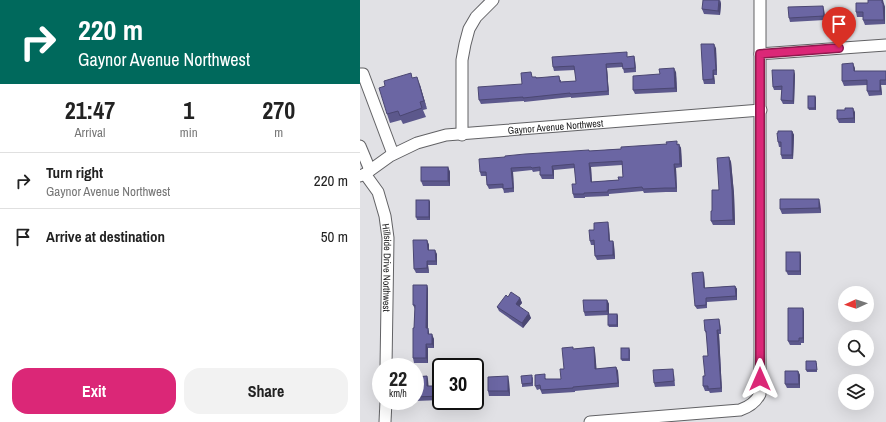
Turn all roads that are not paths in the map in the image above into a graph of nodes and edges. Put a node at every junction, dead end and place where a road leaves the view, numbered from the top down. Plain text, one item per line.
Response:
1 (493, 0) edge
2 (760, 0) edge
3 (886, 45) edge
4 (760, 54) junction
5 (360, 74) edge
6 (760, 110) junction
7 (462, 135) junction
8 (360, 146) edge
9 (393, 154) junction
10 (365, 173) edge
11 (386, 358) edge
12 (386, 410) edge
13 (385, 422) edge
14 (590, 422) edge

1 - 7 street
2 - 4 street
3 - 4 street
4 - 6 street
5 - 9 street
6 - 7 street, Gaynor Avenue Northwest
6 - 14 street
7 - 9 street, Gaynor Avenue Northwest
8 - 10 street, Hillside Drive Northwest
9 - 10 street, Gaynor Avenue Northwest
10 - 11 street, Hillside Drive Northwest
12 - 13 street

